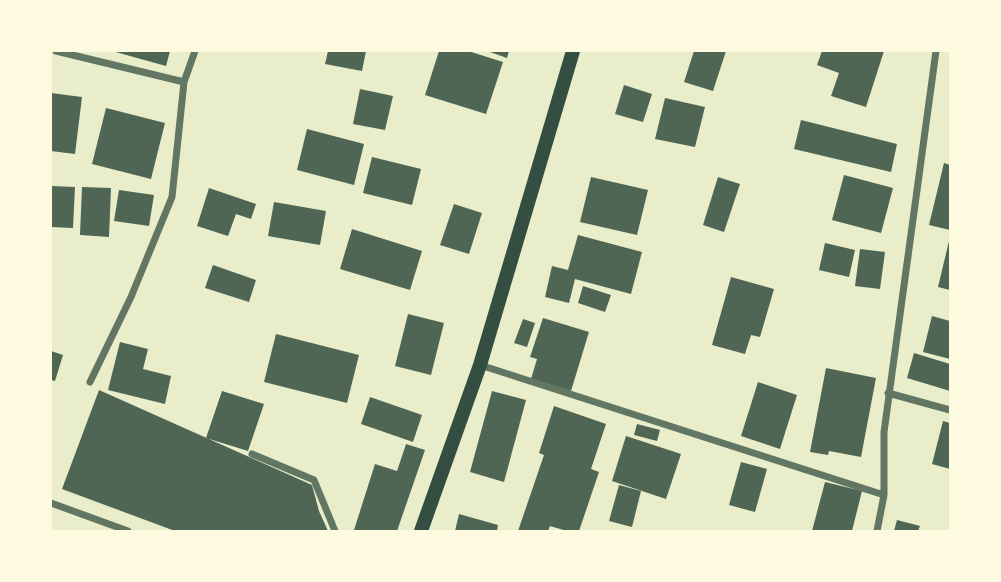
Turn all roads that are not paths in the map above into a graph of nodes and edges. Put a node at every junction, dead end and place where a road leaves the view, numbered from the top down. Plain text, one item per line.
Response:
1 (56, 51) edge
2 (195, 51) edge
3 (573, 51) edge
4 (936, 51) edge
5 (184, 82) junction
6 (480, 365) junction
7 (90, 382) dead end
8 (888, 393) junction
9 (950, 410) edge
10 (252, 454) dead end
11 (884, 495) junction
12 (51, 503) edge
13 (128, 531) edge
14 (335, 531) edge
15 (421, 531) edge
16 (877, 531) edge

1 - 5 street
2 - 5 street
3 - 6 main road
4 - 8 street
5 - 7 street
6 - 11 street
6 - 15 main road
8 - 9 street
8 - 11 street
10 - 14 street
11 - 16 street
12 - 13 street

